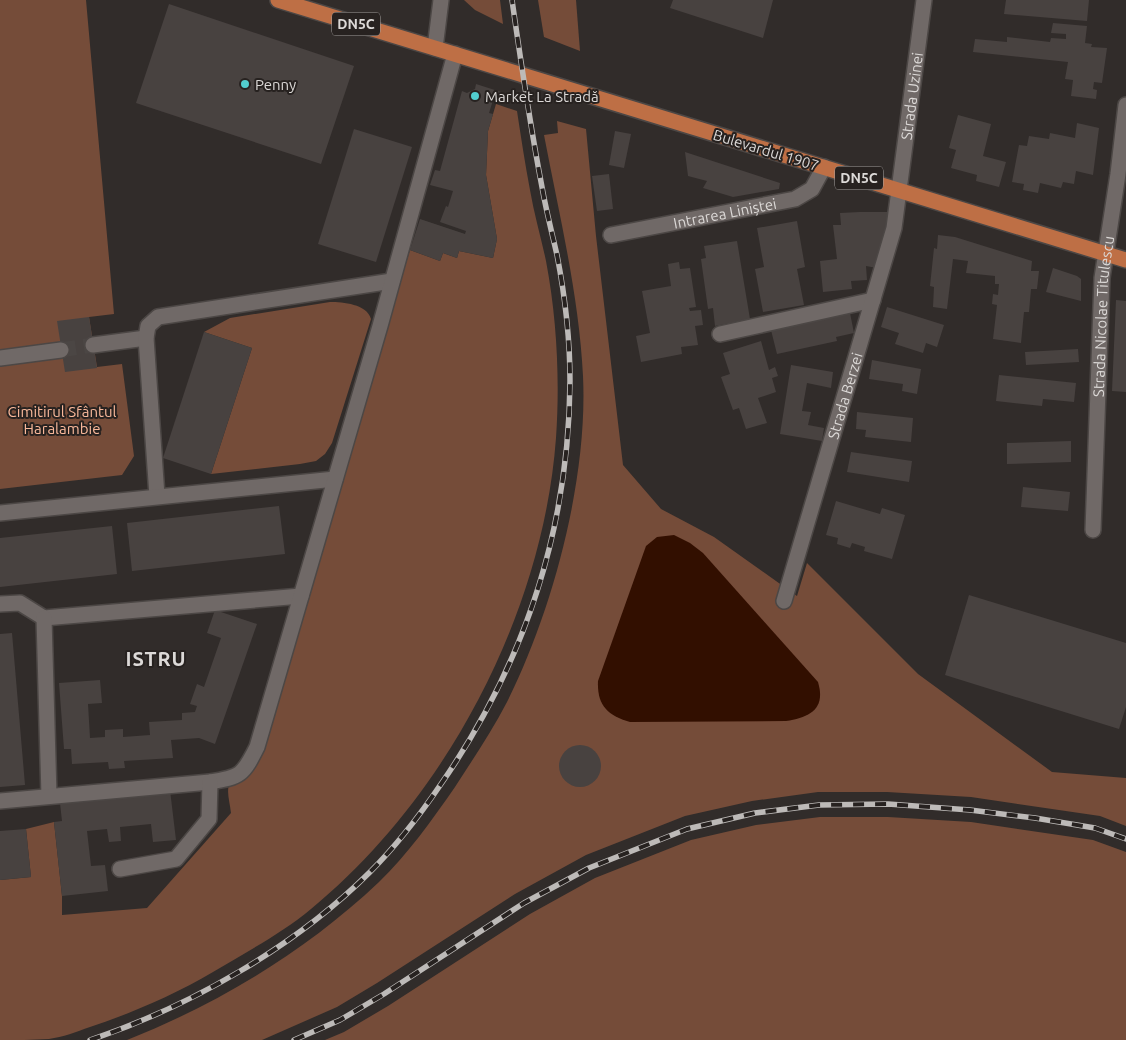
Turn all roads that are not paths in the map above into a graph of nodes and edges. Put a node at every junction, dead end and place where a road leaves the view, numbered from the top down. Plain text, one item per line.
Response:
1 (278, 0) edge
2 (441, 0) edge
3 (924, 0) edge
4 (435, 48) junction
5 (455, 54) junction
6 (1126, 104) edge
7 (824, 168) junction
8 (898, 190) junction
9 (611, 236) dead end
10 (1105, 254) junction
11 (1126, 260) edge
12 (392, 280) junction
13 (873, 300) junction
14 (720, 334) dead end
15 (146, 338) junction
16 (93, 345) tunnel mouth
17 (61, 350) tunnel mouth
18 (0, 358) edge
19 (334, 479) junction
20 (157, 496) junction
21 (0, 513) edge
22 (1092, 530) dead end
23 (301, 596) junction
24 (784, 601) dead end
25 (0, 604) edge
26 (44, 618) junction
27 (210, 782) junction
28 (48, 796) junction
29 (0, 801) edge
30 (120, 869) dead end

1 - 4 main road, DN5C
2 - 4 street
3 - 8 street, Strada Uzinei
4 - 5 main road, Bulevardul 1907 / DN5C
5 - 7 main road, Bulevardul 1907 / DN5C
5 - 12 street
6 - 10 street, Strada Nicolae Titulescu
7 - 8 main road, Bulevardul 1907 / DN5C
7 - 9 street, Intrarea Liniștei
8 - 10 main road, Bulevardul 1907 / DN5C
8 - 13 street, Strada Berzei
10 - 11 main road, Bulevardul 1907 / DN5C
10 - 22 street, Strada Nicolae Titulescu
12 - 15 street
12 - 19 street
13 - 14 street
13 - 24 street, Strada Berzei
15 - 16 street
15 - 20 street
17 - 18 street
19 - 20 street
19 - 23 street
20 - 21 street
23 - 26 street
23 - 27 street
25 - 26 street
26 - 28 street
27 - 28 street
27 - 30 street
28 - 29 street

